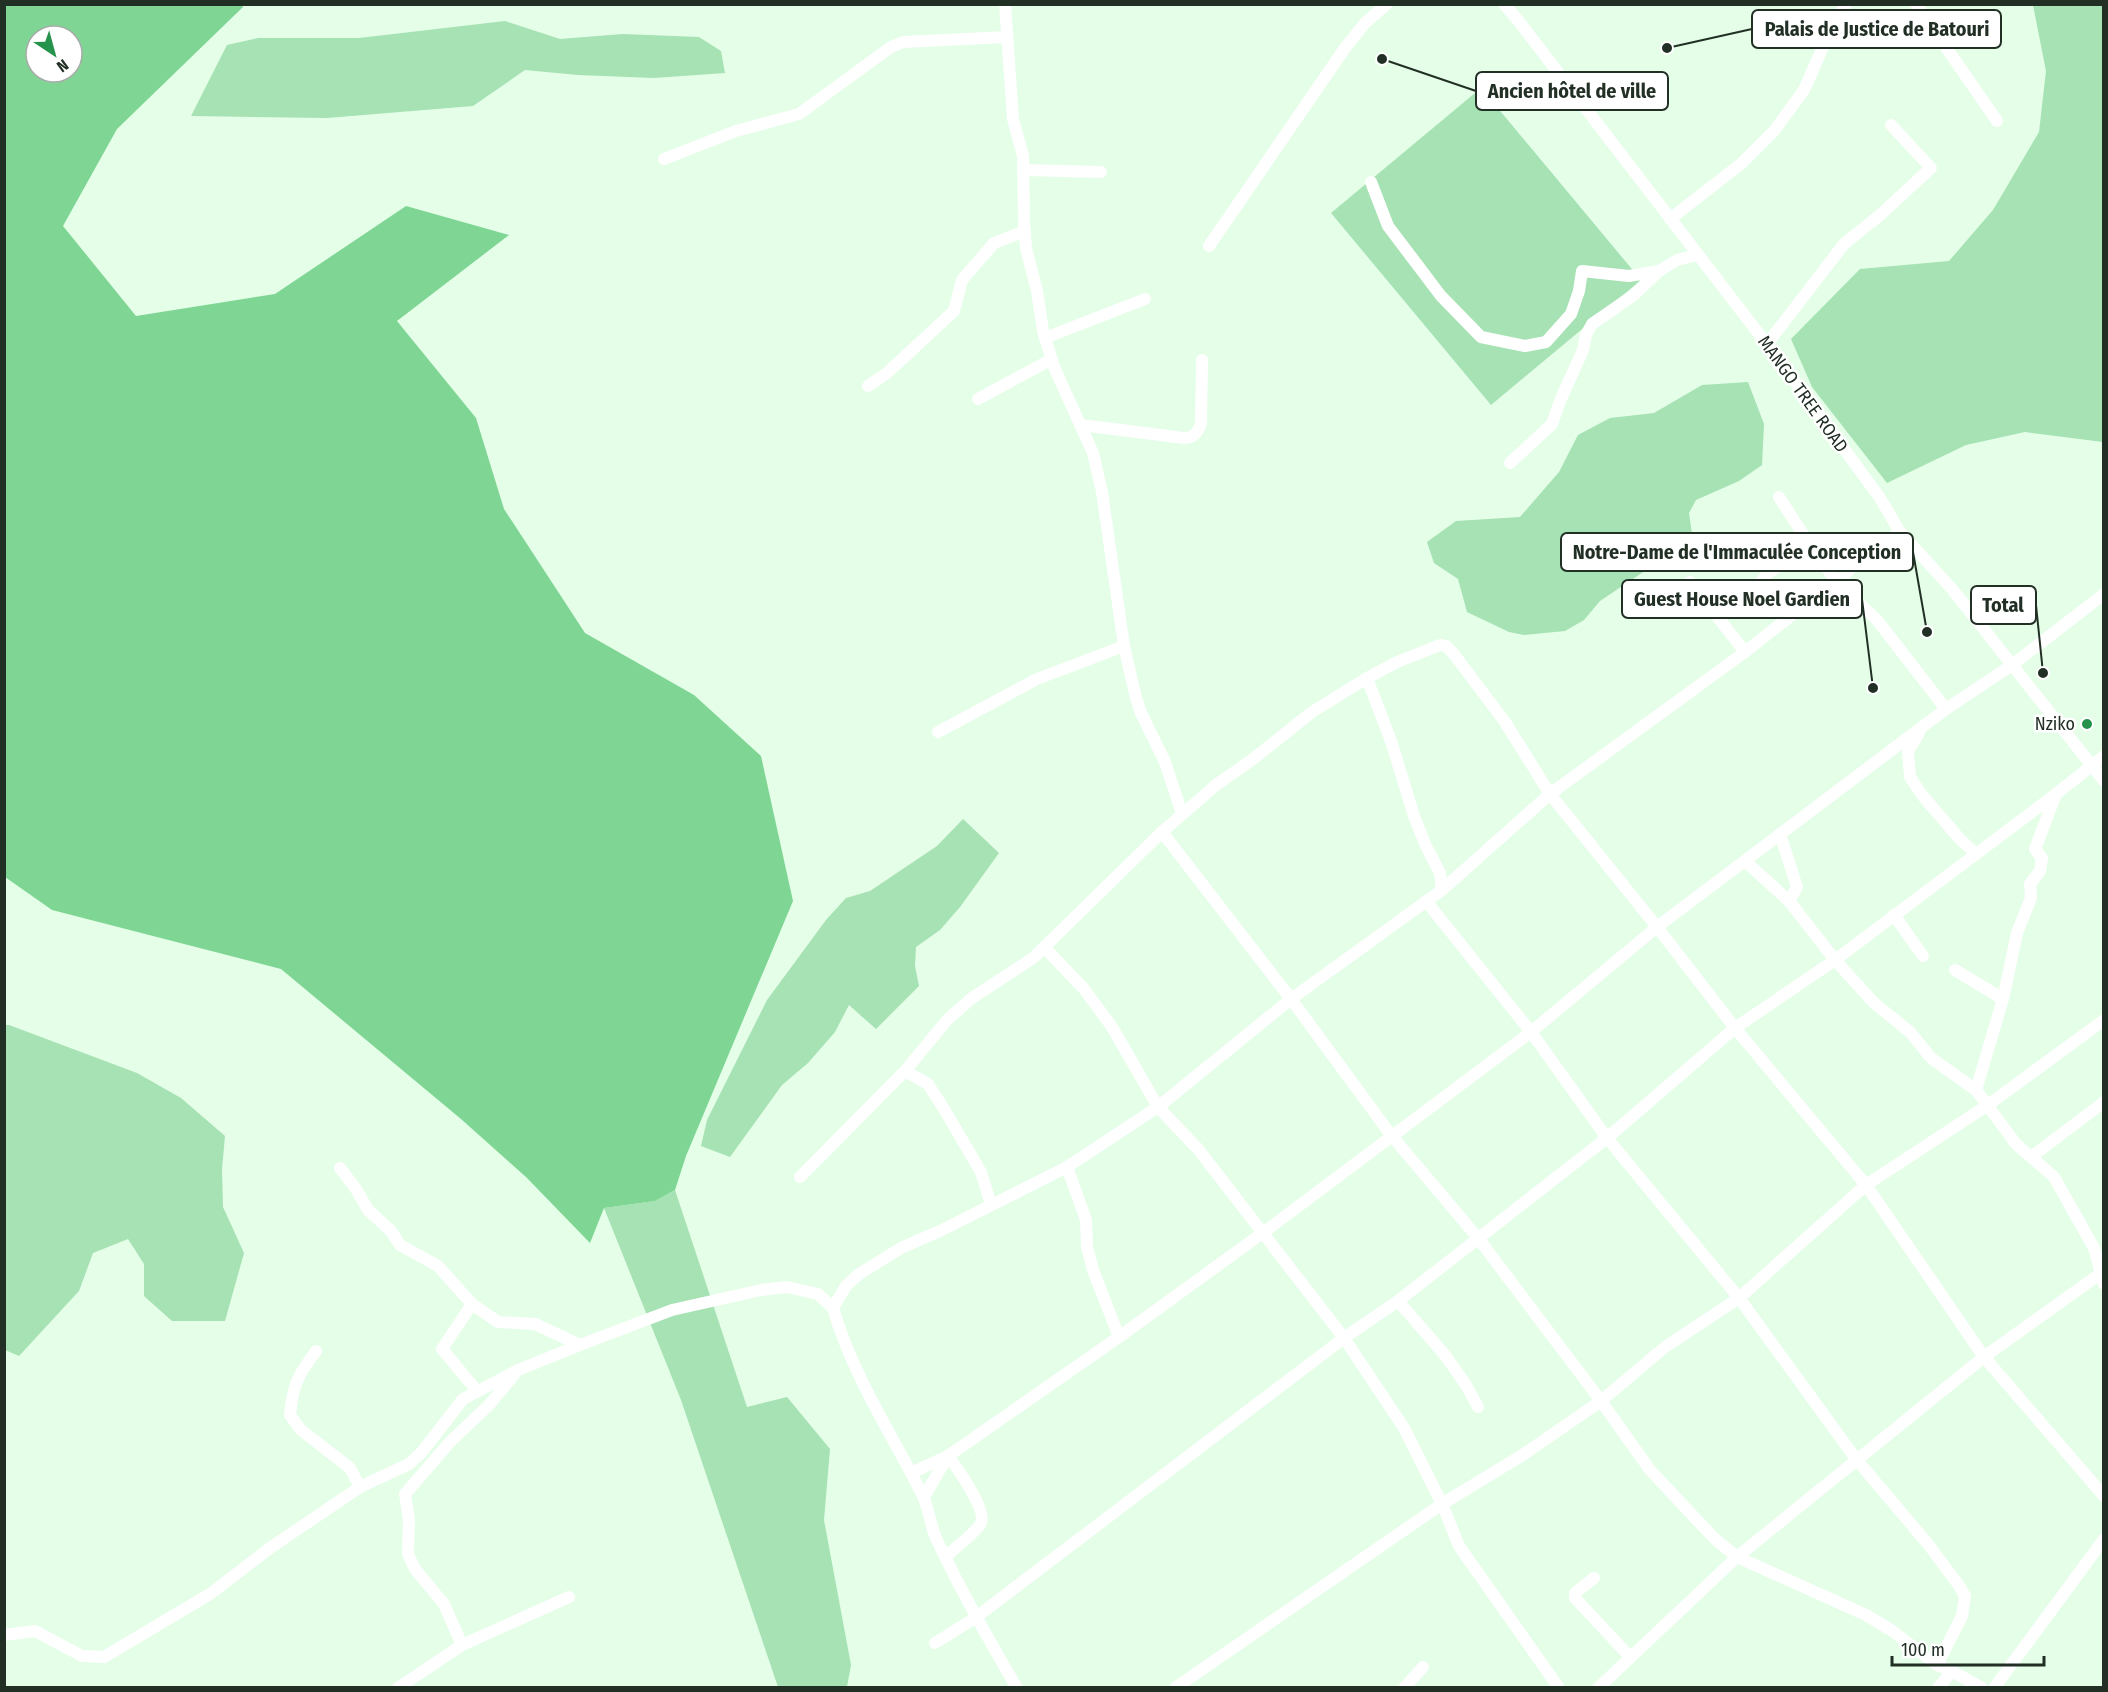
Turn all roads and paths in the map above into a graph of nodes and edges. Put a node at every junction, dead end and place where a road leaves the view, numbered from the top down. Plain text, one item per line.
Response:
1 (1005, 4) edge
2 (1387, 4) edge
3 (1504, 4) edge
4 (1846, 4) edge
5 (1916, 4) edge
6 (1007, 37) junction
7 (1997, 121) dead end
8 (1891, 125) dead end
9 (664, 159) dead end
10 (1023, 170) junction
11 (1101, 172) dead end
12 (1371, 182) dead end
13 (1670, 219) junction
14 (1025, 231) junction
15 (1209, 246) dead end
16 (1697, 255) junction
17 (1659, 271) junction
18 (1145, 299) dead end
19 (1045, 338) junction
20 (1767, 344) junction
21 (1052, 359) junction
22 (1202, 360) dead end
23 (868, 386) dead end
24 (978, 399) dead end
25 (1081, 425) junction
26 (1510, 464) dead end
27 (1779, 497) dead end
28 (1900, 532) junction
29 (1817, 556) junction
30 (1690, 582) dead end
31 (1838, 583) junction
32 (2103, 594) edge
33 (1811, 600) junction
34 (1124, 646) junction
35 (1745, 652) junction
36 (2012, 665) junction
37 (1367, 678) junction
38 (1946, 709) junction
39 (1922, 727) junction
40 (938, 732) dead end
41 (2103, 756) edge
42 (2089, 766) junction
43 (2102, 778) edge
44 (1550, 794) junction
45 (2056, 794) junction
46 (1182, 814) junction
47 (1162, 832) junction
48 (1780, 834) junction
49 (1976, 854) junction
50 (1746, 862) junction
51 (1442, 890) junction
52 (1789, 900) junction
53 (1426, 901) junction
54 (1894, 915) junction
55 (1657, 927) junction
56 (1044, 947) junction
57 (1923, 956) dead end
58 (1835, 960) junction
59 (1956, 970) dead end
60 (1291, 999) junction
61 (2003, 999) junction
62 (2103, 1020) edge
63 (1736, 1028) junction
64 (1531, 1032) junction
65 (905, 1071) junction
66 (1976, 1090) junction
67 (2103, 1102) edge
68 (1988, 1105) junction
69 (1158, 1107) junction
70 (1391, 1135) junction
71 (1607, 1138) junction
72 (2031, 1157) junction
73 (1067, 1167) junction
74 (340, 1168) dead end
75 (800, 1177) dead end
76 (1866, 1185) junction
77 (991, 1205) junction
78 (1264, 1232) junction
79 (1478, 1238) junction
80 (2102, 1276) edge
81 (1739, 1298) junction
82 (1398, 1301) junction
83 (472, 1304) junction
84 (833, 1308) junction
85 (1119, 1337) junction
86 (1344, 1338) junction
87 (580, 1345) junction
88 (316, 1351) dead end
89 (1984, 1357) junction
90 (518, 1370) junction
91 (477, 1391) junction
92 (1601, 1401) junction
93 (1478, 1407) dead end
94 (948, 1456) junction
95 (1856, 1459) junction
96 (911, 1473) junction
97 (360, 1487) junction
98 (2103, 1496) edge
99 (924, 1497) junction
100 (1442, 1504) junction
101 (2103, 1539) edge
102 (946, 1556) junction
103 (1737, 1557) junction
104 (1594, 1578) dead end
105 (569, 1597) dead end
106 (975, 1618) junction
107 (4, 1635) edge
108 (935, 1643) dead end
109 (462, 1645) junction
110 (1630, 1657) junction
111 (1937, 1665) junction
112 (1424, 1667) dead end
113 (1952, 1671) junction
114 (398, 1688) edge
115 (1017, 1688) edge
116 (1175, 1688) edge
117 (1404, 1688) edge
118 (1560, 1688) edge
119 (1598, 1688) edge
120 (1938, 1688) edge
121 (1982, 1688) edge
122 (1994, 1688) edge

1 - 6 street
2 - 15 street
3 - 13 street, MANGO TREE ROAD
4 - 13 street
5 - 7 street
6 - 9 street
6 - 10 street
8 - 20 street
10 - 11 street
10 - 14 street
12 - 17 street
13 - 16 street, MANGO TREE ROAD
14 - 19 street
14 - 23 street
16 - 17 street
16 - 20 street, MANGO TREE ROAD
17 - 26 street
18 - 19 street
19 - 21 street
20 - 28 street, MANGO TREE ROAD
21 - 24 street
21 - 25 street
22 - 25 street
25 - 34 street
27 - 29 street
28 - 31 street
28 - 36 street, MANGO TREE ROAD
29 - 31 street
29 - 33 street
30 - 35 street
31 - 33 street
31 - 38 street
32 - 36 street
33 - 35 street
34 - 40 street
34 - 46 street
35 - 44 street
36 - 38 street
36 - 42 street, MANGO TREE ROAD
37 - 44 street
37 - 46 street
37 - 51 street
38 - 39 street
39 - 48 street
39 - 49 street
41 - 42 street
42 - 43 street, MANGO TREE ROAD
42 - 45 street
44 - 51 street
44 - 55 street
45 - 49 street
45 - 61 street
46 - 47 street
47 - 56 street
47 - 60 street
48 - 50 street
48 - 52 street
49 - 54 street
50 - 52 street
50 - 55 street
51 - 53 street
52 - 58 street
53 - 60 street
53 - 64 street
54 - 57 street
54 - 58 street
55 - 63 street
55 - 64 street
56 - 65 street
56 - 69 street
58 - 63 street
58 - 66 street
59 - 61 street
60 - 69 street
60 - 70 street
61 - 66 street
62 - 68 street
63 - 71 street
63 - 76 street
64 - 70 street
64 - 71 street
65 - 75 street
65 - 77 street
66 - 68 street
67 - 72 street
68 - 72 street
68 - 76 street
69 - 73 street
69 - 78 street
70 - 78 street
70 - 79 street
71 - 79 street
71 - 81 street
72 - 80 street
73 - 77 street
73 - 85 street
74 - 83 street
76 - 81 street
76 - 89 street
77 - 84 street
78 - 85 street
78 - 86 street
79 - 82 street
79 - 92 street
80 - 89 street
81 - 92 street
81 - 95 street
82 - 86 street
82 - 93 street
83 - 87 street
83 - 91 street
84 - 87 street
84 - 96 street
85 - 94 street
86 - 100 street
86 - 106 street
87 - 90 street
88 - 97 street
89 - 95 street
89 - 98 street
90 - 91 street
90 - 109 street
91 - 97 street
92 - 100 street
92 - 103 street
94 - 96 street
94 - 99 street
94 - 102 street
95 - 103 street
95 - 111 street
96 - 99 street
97 - 107 street
99 - 102 street
100 - 116 street
100 - 118 street
101 - 122 street
102 - 106 street
103 - 110 street
103 - 111 street
104 - 110 street
105 - 109 street
106 - 108 street
106 - 115 street
109 - 114 street
110 - 119 street
111 - 113 street
112 - 117 street
113 - 120 street
113 - 121 street

